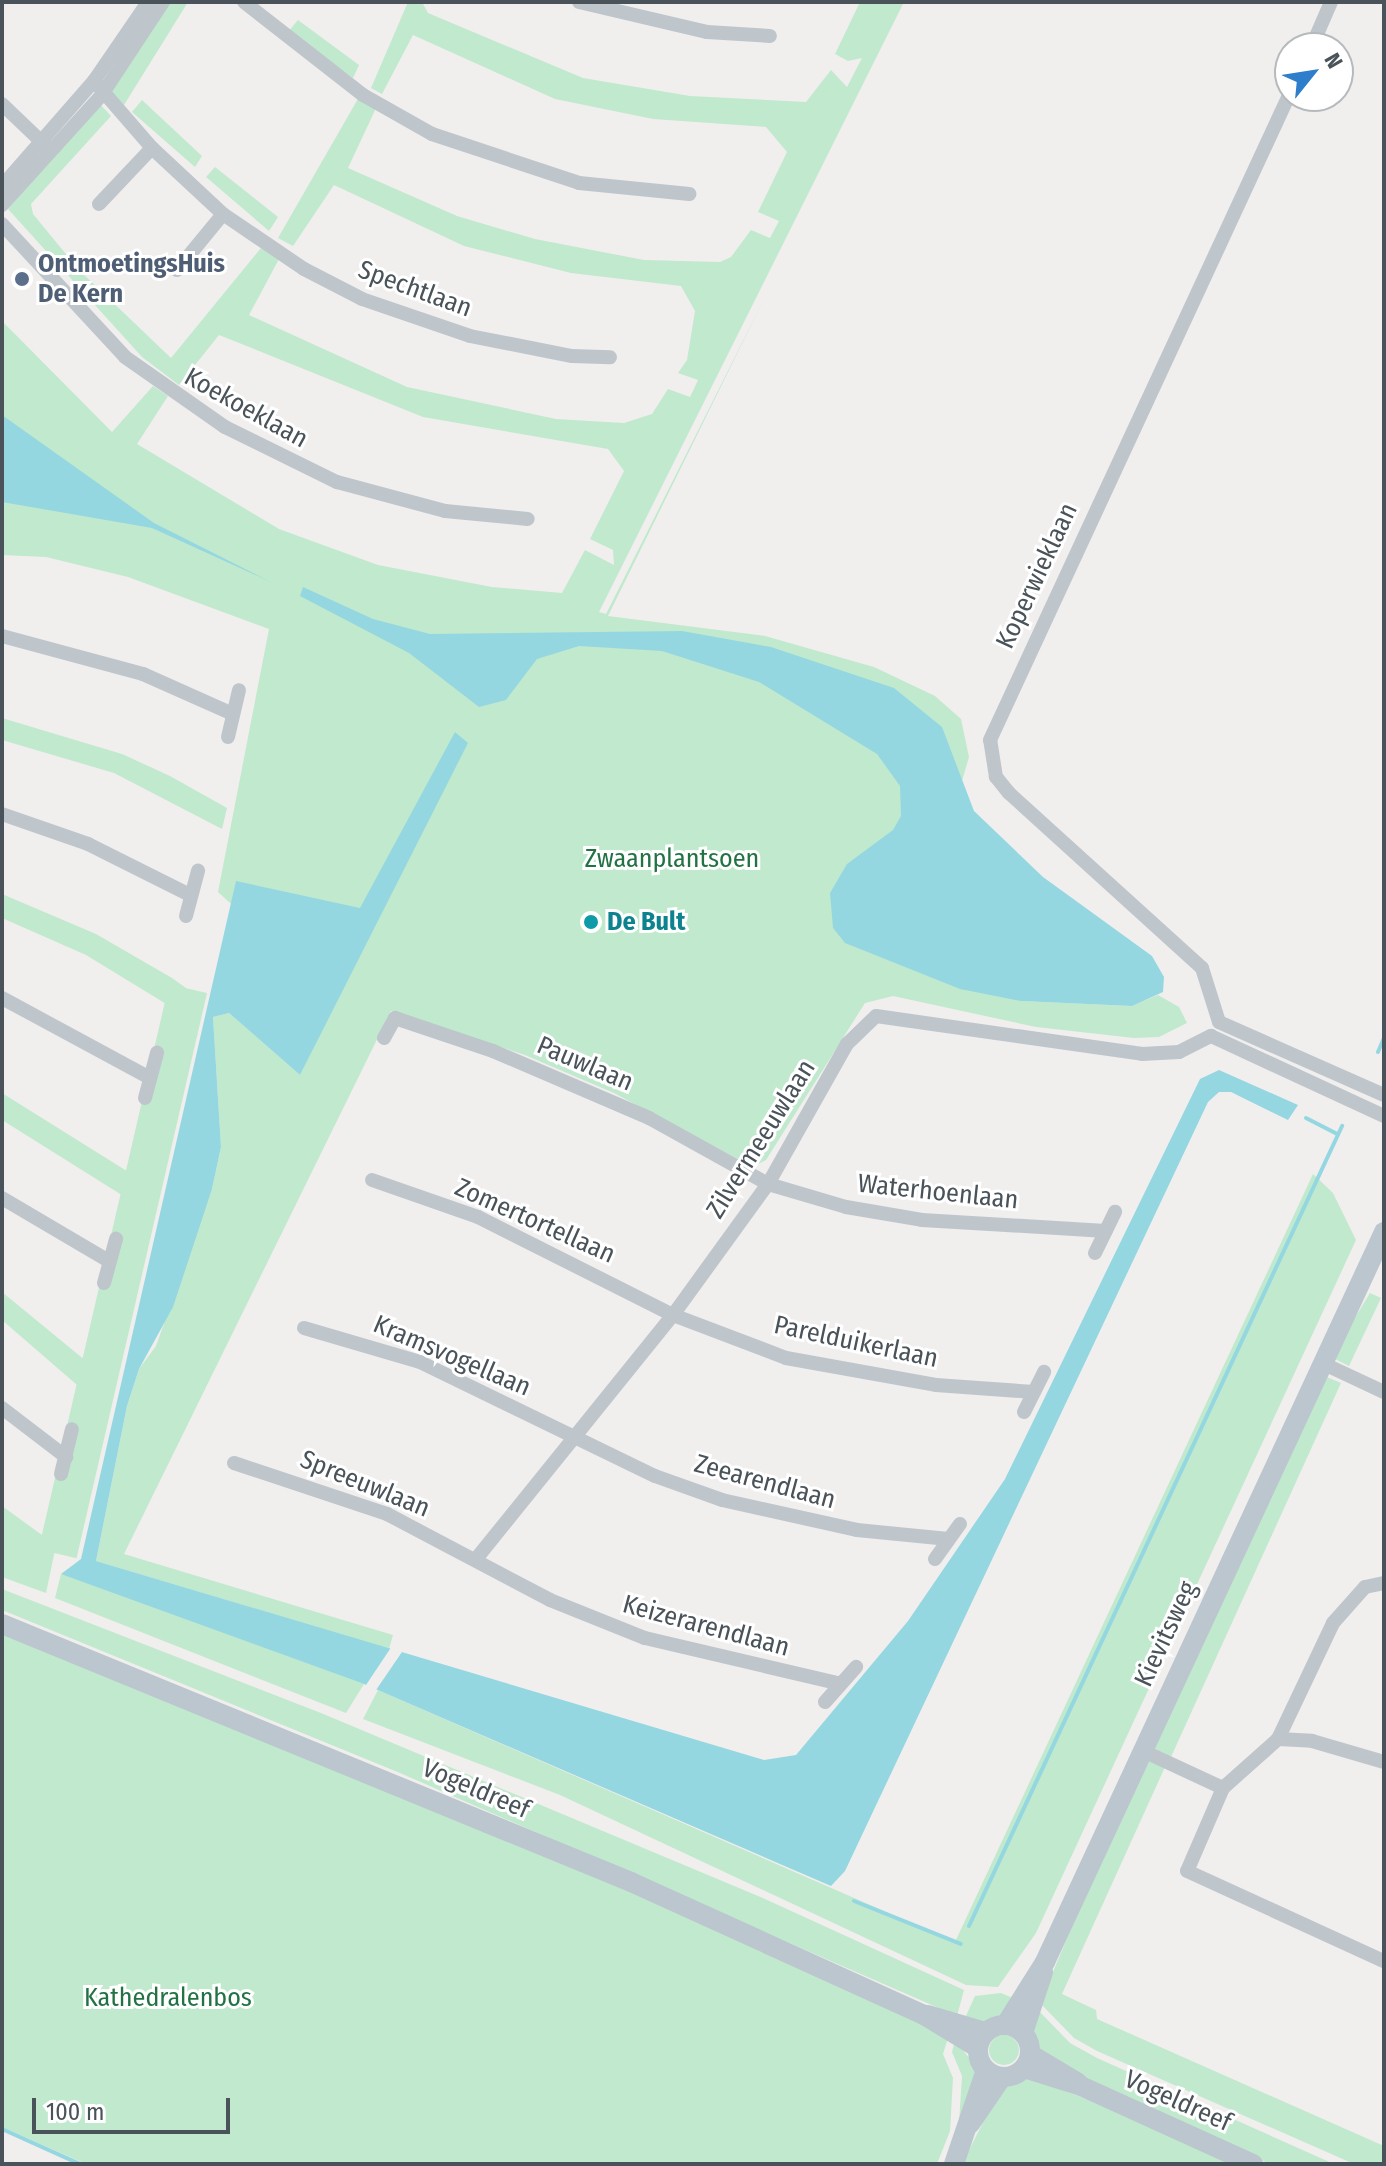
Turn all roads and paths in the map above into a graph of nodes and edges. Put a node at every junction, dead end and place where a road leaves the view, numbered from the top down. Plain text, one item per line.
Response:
1 (131, 2) edge
2 (163, 2) edge
3 (244, 2) edge
4 (579, 2) edge
5 (1331, 2) edge
6 (148, 12) edge
7 (1318, 32) edge
8 (770, 36) dead end
9 (94, 81) junction
10 (101, 96) junction
11 (2, 104) edge
12 (1281, 112) edge
13 (46, 147) junction
14 (152, 148) junction
15 (2, 186) edge
16 (689, 194) dead end
17 (99, 204) dead end
18 (2, 205) edge
19 (223, 214) junction
20 (2, 224) edge
21 (177, 270) dead end
22 (610, 357) dead end
23 (528, 519) dead end
24 (2, 636) edge
25 (239, 690) dead end
26 (233, 714) junction
27 (228, 737) dead end
28 (2, 814) edge
29 (198, 871) dead end
30 (190, 895) junction
31 (186, 916) dead end
32 (2, 998) edge
33 (1215, 1029) junction
34 (384, 1038) dead end
35 (157, 1053) dead end
36 (150, 1078) junction
37 (1384, 1095) edge
38 (145, 1098) dead end
39 (1384, 1116) edge
40 (372, 1180) dead end
41 (768, 1184) junction
42 (2, 1198) edge
43 (1115, 1212) dead end
44 (1106, 1231) junction
45 (1381, 1237) edge
46 (116, 1239) dead end
47 (1095, 1253) dead end
48 (109, 1261) junction
49 (104, 1283) dead end
50 (673, 1315) junction
51 (304, 1328) dead end
52 (1322, 1363) junction
53 (1044, 1372) dead end
54 (1034, 1392) junction
55 (1384, 1392) edge
56 (2, 1408) edge
57 (1024, 1412) dead end
58 (72, 1429) dead end
59 (577, 1440) junction
60 (66, 1457) junction
61 (234, 1463) dead end
62 (61, 1474) dead end
63 (960, 1524) dead end
64 (949, 1539) junction
65 (476, 1559) junction
66 (935, 1559) dead end
67 (1384, 1583) edge
68 (2, 1624) edge
69 (856, 1667) dead end
70 (841, 1684) junction
71 (825, 1702) dead end
72 (1278, 1739) junction
73 (1141, 1750) junction
74 (1384, 1762) edge
75 (1223, 1788) junction
76 (1384, 1961) edge
77 (1015, 2028) junction
78 (981, 2040) junction
79 (1027, 2061) junction
80 (994, 2074) junction
81 (954, 2164) edge
82 (1253, 2164) edge

1 - 6 street
2 - 6 street
3 - 16 street
4 - 8 street
5 - 7 street
6 - 9 street
6 - 10 street
9 - 10 street, Spechtlaan
9 - 13 street
10 - 13 street
10 - 14 street, Spechtlaan
11 - 13 street
12 - 33 street, Koperwieklaan
13 - 15 street
13 - 18 street
14 - 17 street
14 - 19 street, Spechtlaan
19 - 21 street
19 - 22 street, Spechtlaan
20 - 23 street, Koekoeklaan
24 - 26 street
25 - 26 street
26 - 27 street
28 - 30 street
29 - 30 street
30 - 31 street
32 - 36 street
33 - 37 street
33 - 39 street
33 - 41 street, Zilvermeeuwlaan
34 - 41 street, Pauwlaan
35 - 36 street
36 - 38 street
40 - 50 street, Zomertortellaan
41 - 44 street, Waterhoenlaan
41 - 50 street, Zilvermeeuwlaan
42 - 48 street
43 - 44 street
44 - 47 street
45 - 52 main road, Kievitsweg
46 - 48 street
48 - 49 street
50 - 54 street, Parelduikerlaan
50 - 59 street, Zilvermeeuwlaan
51 - 59 street, Kramsvogellaan
52 - 55 street
52 - 73 main road, Kievitsweg
53 - 54 street
54 - 57 street
56 - 60 street
58 - 60 street
59 - 64 street, Zeearendlaan
59 - 65 street, Zilvermeeuwlaan
60 - 62 street
61 - 65 street, Spreeuwlaan
63 - 64 street
64 - 66 street
65 - 70 street, Keizerarendlaan
67 - 72 street
68 - 78 main road, Vogeldreef
69 - 70 street
70 - 71 street
72 - 74 street
72 - 75 street
73 - 75 street
73 - 77 main road, Kievitsweg
75 - 76 street
77 - 78 main road
77 - 79 main road
78 - 80 main road
79 - 80 main road
79 - 82 main road, Vogeldreef
80 - 81 main road

